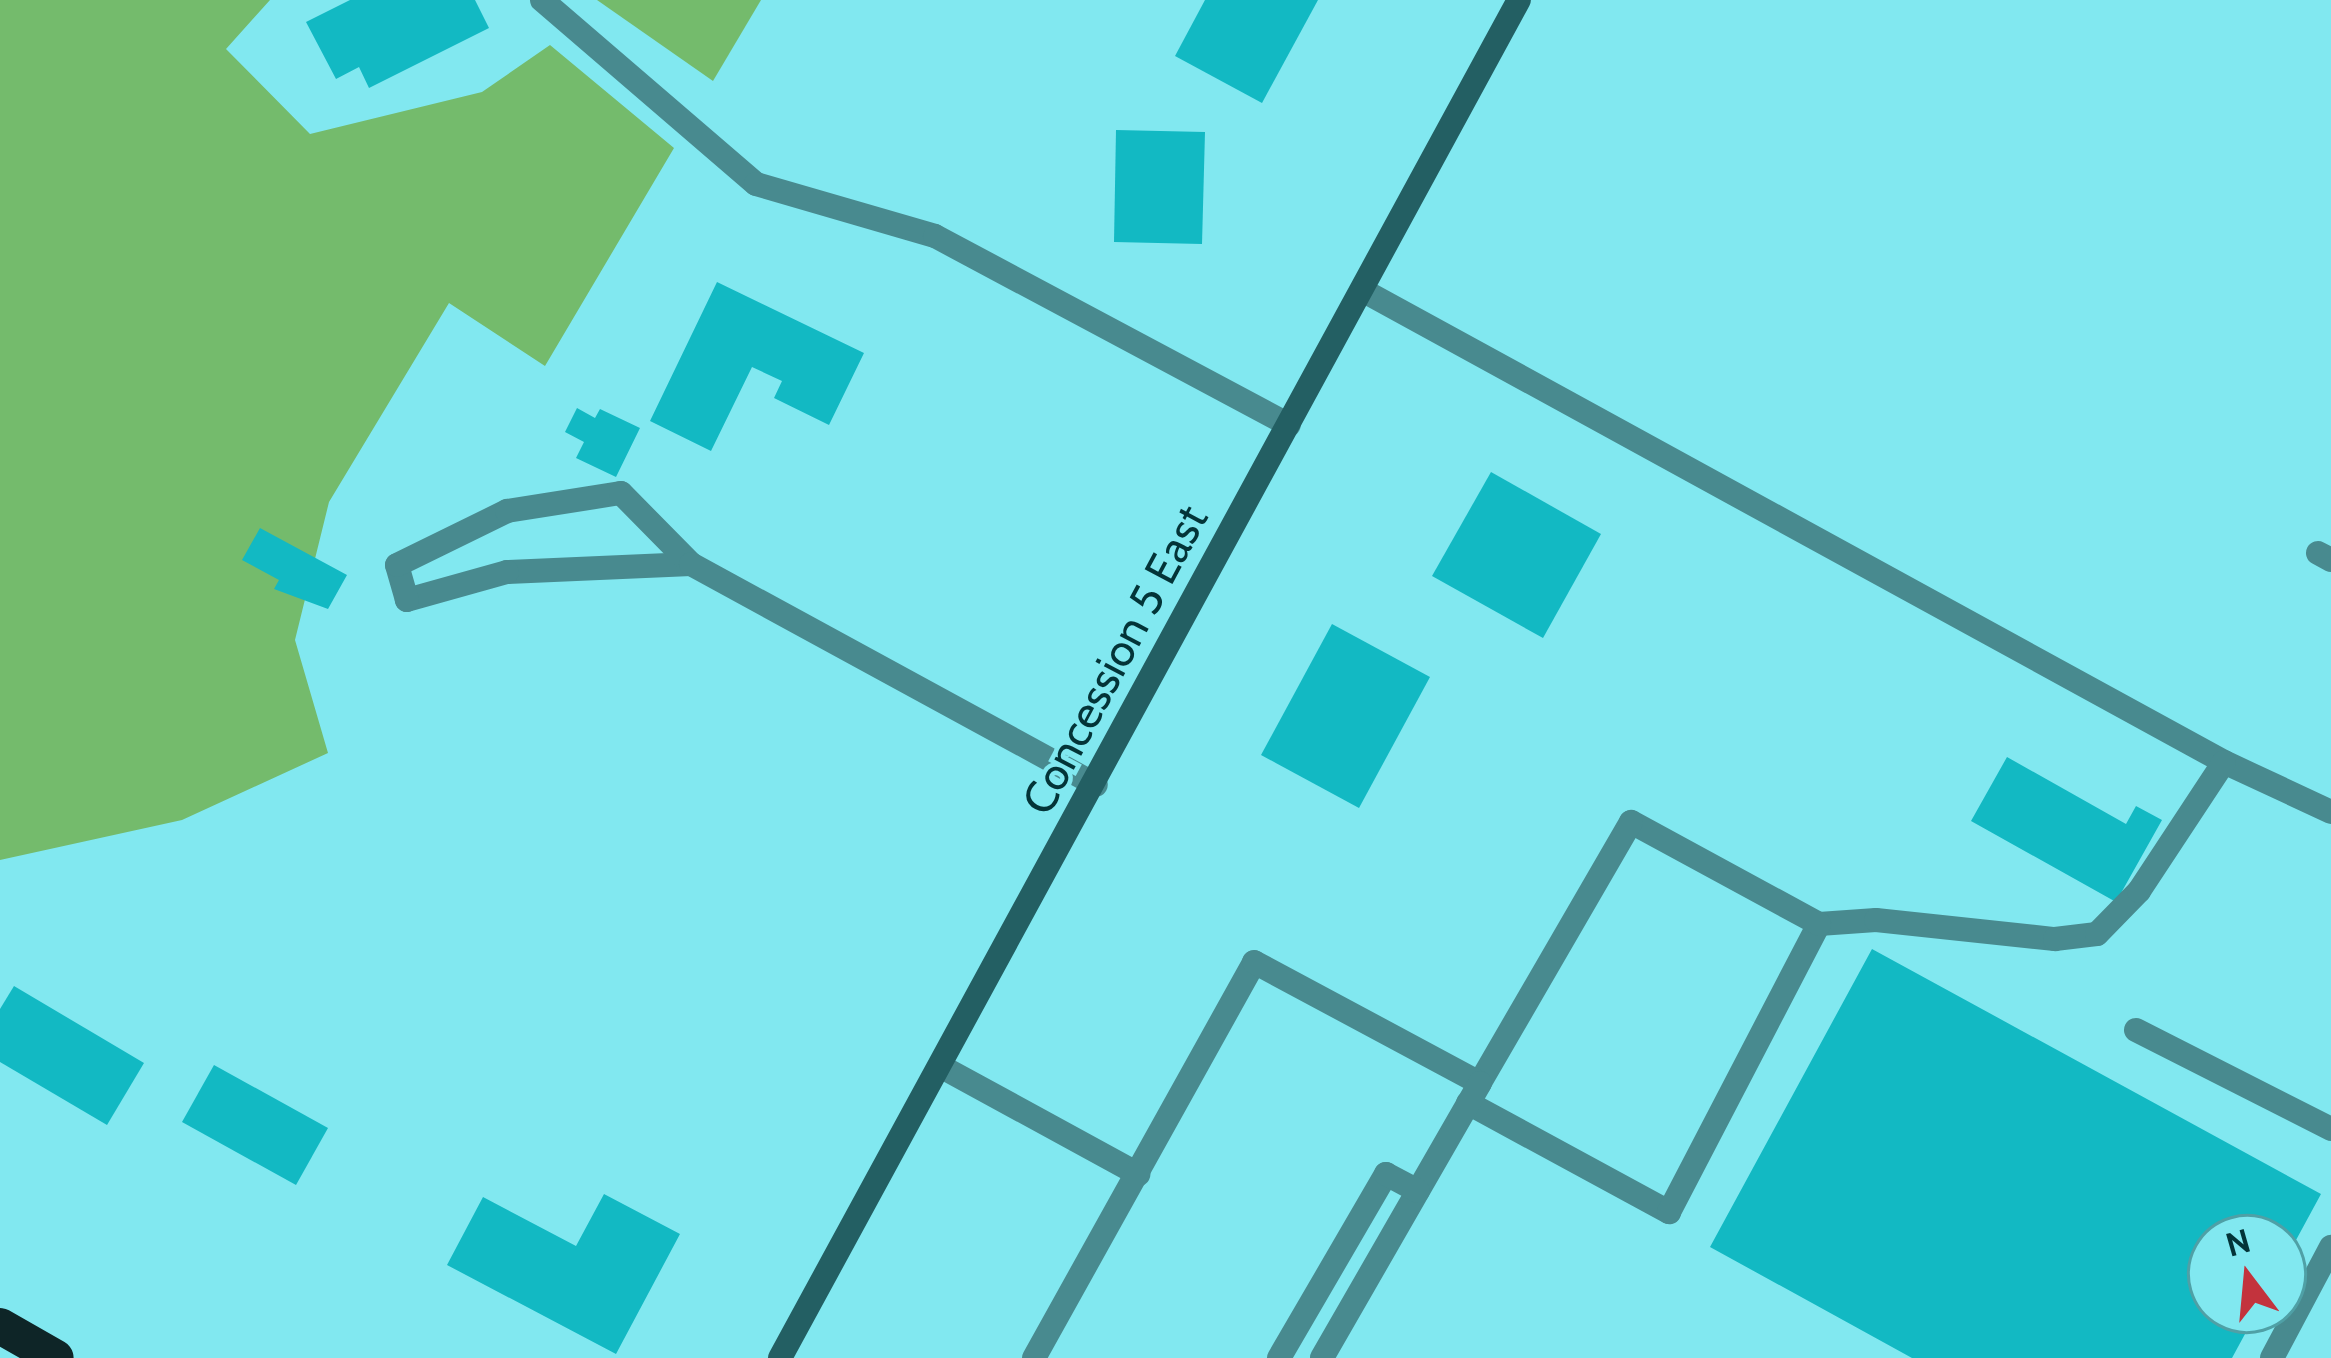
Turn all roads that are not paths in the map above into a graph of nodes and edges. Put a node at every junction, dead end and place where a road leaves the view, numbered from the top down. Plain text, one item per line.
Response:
1 (542, 0) edge
2 (1519, 0) edge
3 (1362, 290) junction
4 (1289, 425) junction
5 (691, 564) junction
6 (2224, 762) junction
7 (1096, 784) junction
8 (2331, 812) edge
9 (1819, 924) junction
10 (2136, 1030) dead end
11 (940, 1066) junction
12 (1474, 1093) junction
13 (2331, 1129) edge
14 (1138, 1174) junction
15 (1418, 1191) junction
16 (2331, 1247) edge
17 (0, 1326) edge
18 (56, 1358) edge
19 (780, 1358) edge
20 (1034, 1358) edge
21 (1279, 1358) edge
22 (1322, 1358) edge
23 (2272, 1358) edge

1 - 4 lane
2 - 3 street, Concession 5 East
3 - 4 street, Concession 5 East
3 - 6 lane
4 - 7 street, Concession 5 East
5 - 5 lane
5 - 7 lane
6 - 8 lane
6 - 9 lane
7 - 11 street, Concession 5 East
9 - 12 lane
9 - 12 lane
10 - 13 lane
11 - 14 lane
11 - 19 street, Concession 5 East
12 - 14 lane
12 - 15 lane
14 - 20 lane
15 - 21 lane
15 - 22 lane
16 - 23 lane
17 - 18 highway

